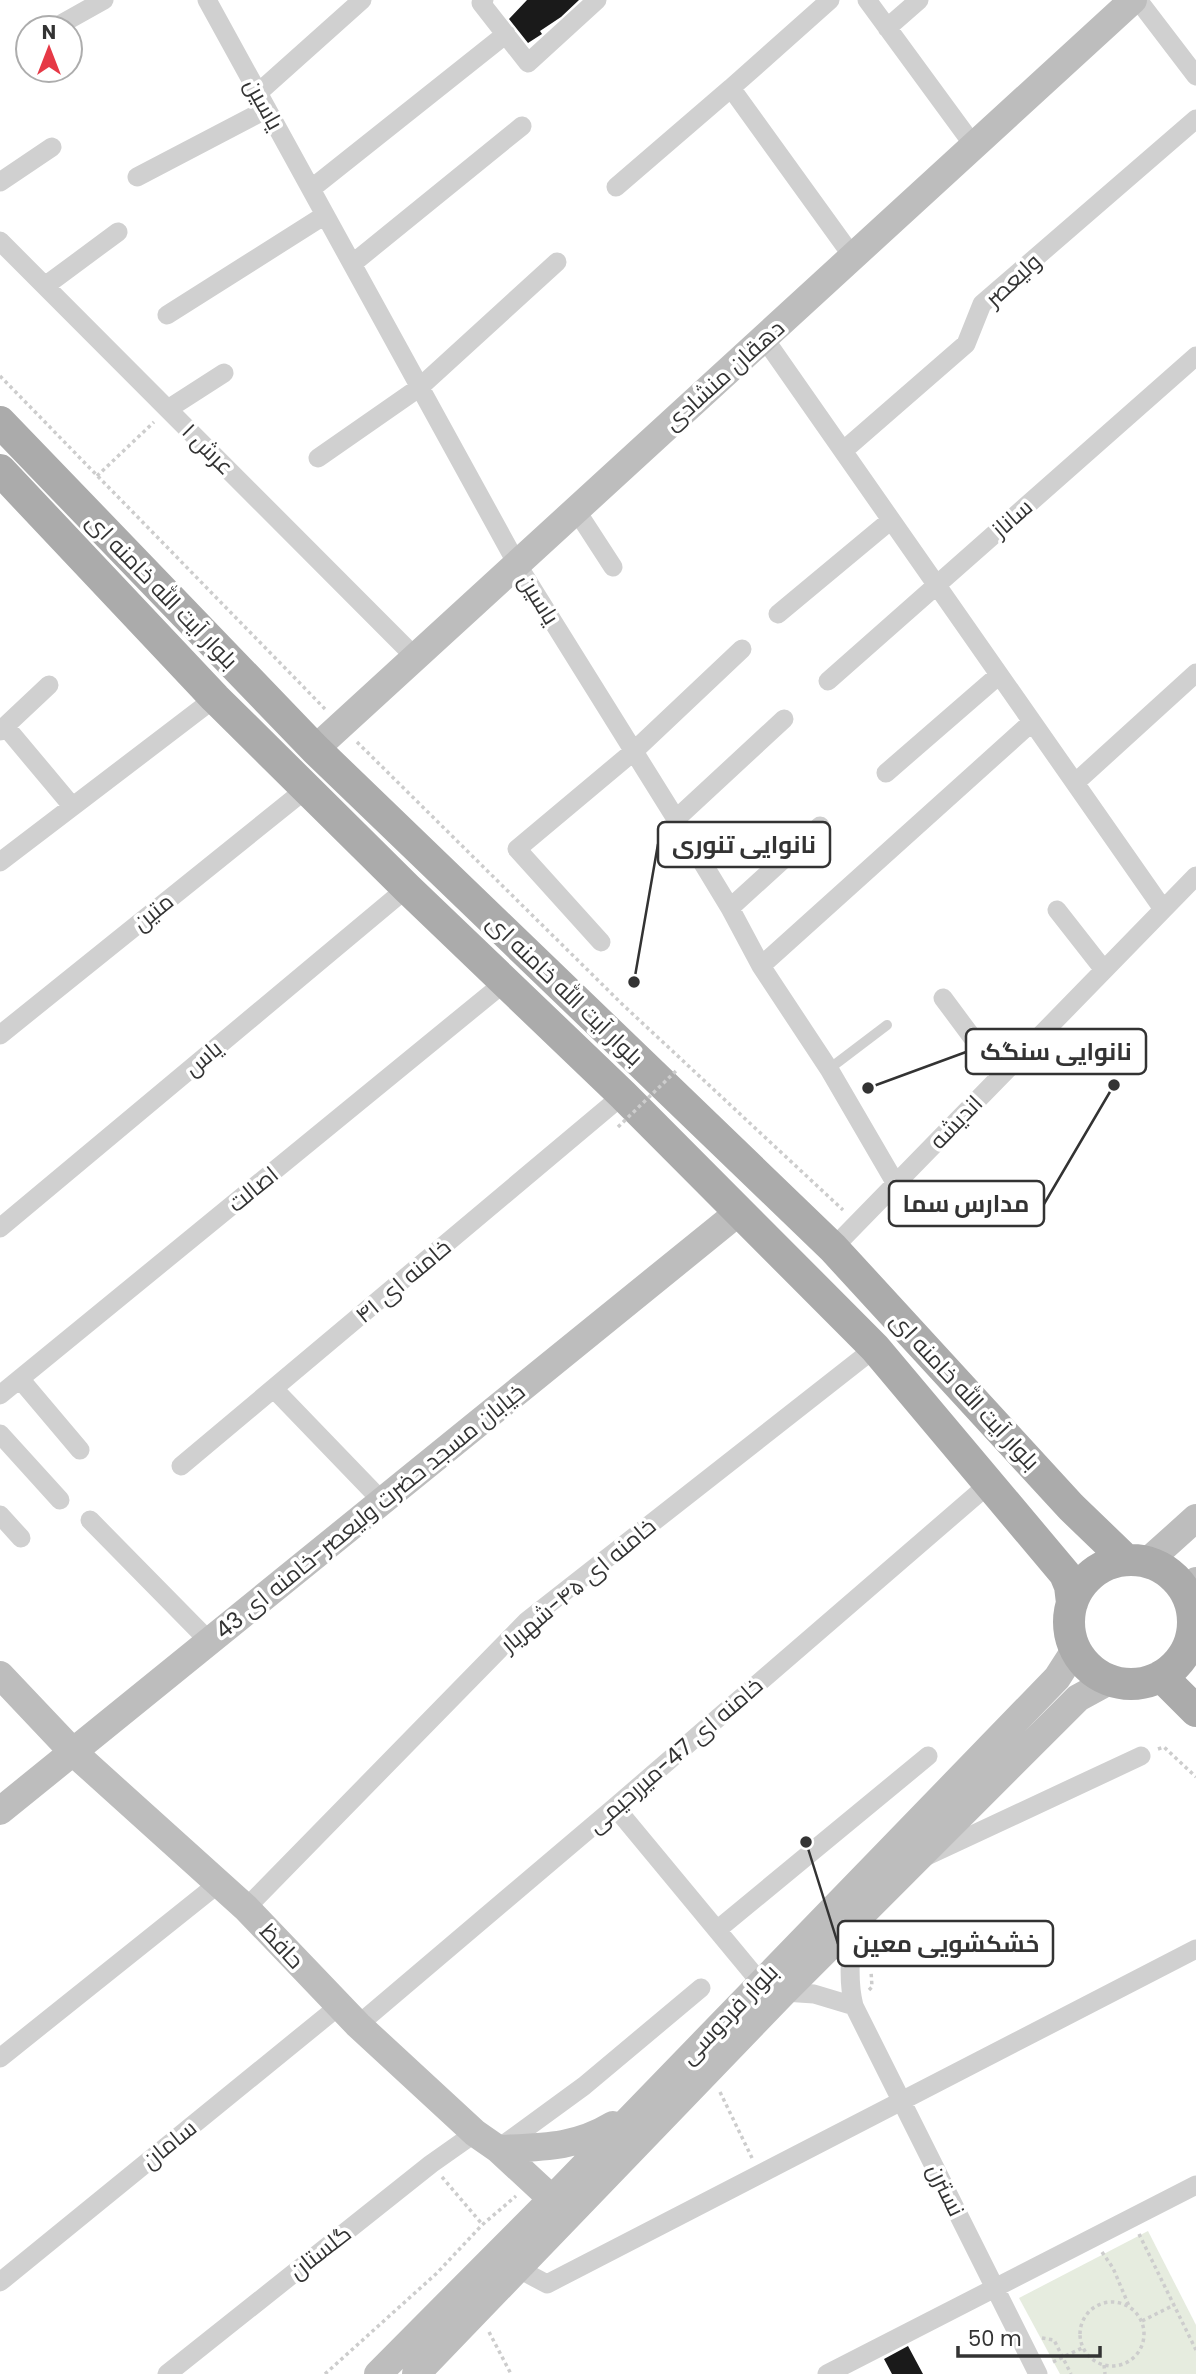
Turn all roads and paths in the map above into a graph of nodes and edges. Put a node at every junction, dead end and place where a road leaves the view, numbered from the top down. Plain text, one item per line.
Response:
1 (104, 0) edge
2 (207, 0) edge
3 (362, 0) edge
4 (484, 0) edge
5 (597, 0) edge
6 (830, 0) edge
7 (867, 0) edge
8 (919, 0) edge
9 (1133, 0) edge
10 (1138, 0) edge
11 (79, 14) edge
12 (887, 28) junction
13 (506, 34) junction
14 (1196, 76) edge
15 (731, 88) junction
16 (262, 101) junction
17 (1196, 119) edge
18 (523, 126) dead end
19 (974, 146) junction
20 (52, 147) dead end
21 (137, 177) dead end
22 (0, 183) edge
23 (616, 187) dead end
24 (311, 190) junction
25 (325, 215) junction
26 (118, 232) dead end
27 (0, 241) edge
28 (853, 257) junction
29 (557, 262) dead end
30 (352, 264) junction
31 (45, 286) junction
32 (167, 315) dead end
33 (764, 338) junction
34 (1196, 356) edge
35 (224, 373) dead end
36 (0, 376) edge
37 (420, 387) junction
38 (168, 409) junction
39 (0, 422) edge
40 (843, 451) junction
41 (318, 458) dead end
42 (0, 470) edge
43 (97, 475) junction
44 (576, 510) junction
45 (891, 520) junction
46 (517, 564) junction
47 (613, 567) dead end
48 (936, 585) junction
49 (778, 614) dead end
50 (742, 649) dead end
51 (415, 657) junction
52 (1196, 674) edge
53 (999, 675) junction
54 (828, 681) dead end
55 (50, 685) dead end
56 (215, 698) junction
57 (784, 719) dead end
58 (1032, 722) junction
59 (341, 725) junction
60 (3, 729) edge
61 (315, 749) junction
62 (634, 751) junction
63 (886, 773) dead end
64 (1075, 783) junction
65 (306, 789) junction
66 (72, 806) junction
67 (676, 819) junction
68 (820, 826) dead end
69 (0, 862) edge
70 (1196, 876) edge
71 (407, 888) junction
72 (730, 908) junction
73 (1163, 909) junction
74 (1057, 910) dead end
75 (601, 942) dead end
76 (761, 966) junction
77 (1104, 970) junction
78 (505, 982) junction
79 (943, 998) dead end
80 (887, 1025) dead end
81 (0, 1035) edge
82 (678, 1069) dead end
83 (829, 1069) junction
84 (1001, 1076) junction
85 (622, 1095) junction
86 (618, 1127) dead end
87 (896, 1184) junction
88 (740, 1211) junction
89 (858, 1223) junction
90 (0, 1228) edge
91 (833, 1248) junction
92 (874, 1348) junction
93 (20, 1380) junction
94 (275, 1390) junction
95 (0, 1395) edge
96 (0, 1434) edge
97 (80, 1450) dead end
98 (181, 1466) dead end
99 (989, 1484) junction
100 (61, 1500) dead end
101 (382, 1501) junction
102 (1071, 1507) junction
103 (0, 1515) edge
104 (1196, 1518) edge
105 (90, 1520) dead end
106 (1030, 1533) junction
107 (21, 1538) dead end
108 (1137, 1561) junction
109 (1191, 1588) edge
110 (1072, 1603) junction
111 (209, 1641) junction
112 (1193, 1646) edge
113 (1075, 1650) junction
114 (0, 1675) edge
115 (1161, 1676) junction
116 (1111, 1680) junction
117 (1194, 1698) edge
118 (73, 1752) junction
119 (928, 1756) dead end
120 (1141, 1756) joint
121 (1196, 1777) edge
122 (615, 1807) junction
123 (0, 1811) edge
124 (913, 1863) junction
125 (219, 1883) junction
126 (246, 1908) junction
127 (867, 1924) junction
128 (718, 1930) junction
129 (1196, 1949) edge
130 (870, 1958) dead end
131 (871, 1968) dead end
132 (772, 1987) junction
133 (701, 1988) dead end
134 (854, 2006) junction
135 (348, 2015) junction
136 (0, 2058) edge
137 (720, 2091) dead end
138 (902, 2102) junction
139 (634, 2113) junction
140 (475, 2133) junction
141 (498, 2150) junction
142 (431, 2164) junction
143 (760, 2175) junction
144 (1196, 2185) edge
145 (551, 2198) junction
146 (482, 2225) junction
147 (1136, 2227) dead end
148 (1097, 2246) dead end
149 (519, 2269) junction
150 (0, 2282) edge
151 (995, 2289) junction
152 (1174, 2305) junction
153 (1129, 2306) junction
154 (1142, 2321) junction
155 (488, 2328) dead end
156 (1038, 2329) dead end
157 (1082, 2348) junction
158 (1196, 2350) edge
159 (1062, 2357) junction
160 (1104, 2365) junction
161 (1035, 2373) edge
162 (167, 2374) edge
163 (325, 2374) edge
164 (378, 2374) edge
165 (416, 2374) edge
166 (511, 2374) edge
167 (827, 2374) edge
168 (1071, 2374) edge
169 (1105, 2374) edge

1 - 11 street
2 - 16 street, یاسین
3 - 16 street
4 - 13 street
5 - 13 street
6 - 15 street
7 - 12 street
8 - 12 street
9 - 19 street, دهقان منشادی
10 - 14 street
12 - 19 street
13 - 24 street
15 - 23 street
15 - 28 street
16 - 21 street
16 - 24 street, یاسین
17 - 40 street, ولیعصر
18 - 30 street
19 - 28 street, دهقان منشادی
20 - 22 street
24 - 25 street, یاسین
25 - 30 street, یاسین
25 - 32 street
26 - 31 street
27 - 31 street, عرش ۱
28 - 33 street, دهقان منشادی
29 - 37 street
30 - 37 street, یاسین
31 - 38 street, عرش ۱
33 - 40 street
33 - 44 street, دهقان منشادی
34 - 48 street, ساناز
35 - 38 street
36 - 43 path
37 - 41 street
37 - 46 street, یاسین
38 - 43 path
38 - 51 street, عرش ۱
39 - 61 main road, بلوار آیت الله خامنه ای
40 - 45 street
42 - 56 main road, بلوار آیت الله خامنه ای
43 - 59 path
44 - 46 street, دهقان منشادی
44 - 47 street
45 - 48 street
45 - 49 street
46 - 51 street, دهقان منشادی
46 - 62 street, یاسین
48 - 53 street
48 - 54 street, ساناز
50 - 62 street
51 - 59 street, دهقان منشادی
52 - 64 street
53 - 58 street
53 - 63 street
55 - 60 street
56 - 65 main road, بلوار آیت الله خامنه ای
56 - 66 street
57 - 67 street
58 - 64 street
58 - 76 street
59 - 61 street, دهقان منشادی
59 - 89 path
60 - 66 street
61 - 91 main road, بلوار آیت الله خامنه ای
62 - 67 street, یاسین
62 - 75 street
64 - 73 street
65 - 71 main road, بلوار آیت الله خامنه ای
65 - 81 street, متین
66 - 69 street
67 - 72 street, یاسین
68 - 72 street
70 - 73 street, اندیشه
71 - 78 main road, بلوار آیت الله خامنه ای
71 - 90 street, یاس
72 - 76 street, یاسین
73 - 77 street, اندیشه
74 - 77 street
76 - 83 street, یاسین
77 - 84 street, اندیشه
78 - 85 main road, بلوار آیت الله خامنه ای
78 - 93 street, اصالت
79 - 84 street
80 - 83 lane
82 - 86 path, bridge
83 - 87 street, یاسین
84 - 87 street, اندیشه
85 - 88 main road, بلوار آیت الله خامنه ای
85 - 94 street, خامنه ای ۴۱
87 - 89 street, اندیشه
88 - 92 main road, بلوار آیت الله خامنه ای
88 - 101 street, خیابان مسجد حضرت ولیعصر-خامنه ای 43
89 - 91 street, اندیشه
91 - 102 main road, بلوار آیت الله خامنه ای
92 - 99 main road, بلوار آیت الله خامنه ای
92 - 126 street, خامنه ای ۴۵-شهریار
93 - 95 street, اصالت
93 - 97 street
94 - 98 street, خامنه ای ۴۱
94 - 101 street
96 - 100 street
99 - 106 main road, بلوار آیت الله خامنه ای
99 - 122 street, خامنه ای 47-میررحیمی
101 - 111 street, خیابان مسجد حضرت ولیعصر-خامنه ای 43
102 - 106 main road
102 - 108 main road, بلوار آیت الله خامنه ای
103 - 107 street
104 - 108 street
105 - 111 street
106 - 110 main road, بلوار آیت الله خامنه ای
108 - 109 main road
108 - 110 main road
109 - 112 main road
110 - 113 main road
111 - 118 street, خیابان مسجد حضرت ولیعصر-خامنه ای 43
112 - 115 main road
113 - 116 main road
113 - 132 street, بلوار فردوسی
114 - 118 street, حافظ
115 - 116 main road
115 - 117 main road
116 - 124 street, بلوار فردوسی
118 - 123 street, خیابان مسجد حضرت ولیعصر-خامنه ای 43
118 - 125 street, حافظ
119 - 128 street
120 - 121 path
120 - 124 street
122 - 128 street
122 - 135 street, خامنه ای 47-میررحیمی
124 - 127 street, بلوار فردوسی
125 - 126 street, حافظ
125 - 136 street
126 - 135 street, حافظ
127 - 130 path
127 - 132 street, بلوار فردوسی
127 - 134 street, نسترن
128 - 132 street
129 - 138 street
131 - 134 path
132 - 134 street
132 - 139 street, بلوار فردوسی
132 - 145 street, بلوار فردوسی
133 - 141 street
134 - 138 street, نسترن
135 - 140 street, حافظ
135 - 150 street, سامان
137 - 143 path
138 - 143 street
138 - 151 street, نسترن
139 - 141 street
139 - 145 street, بلوار فردوسی
140 - 141 street, حافظ
140 - 142 street, گلستان
141 - 145 street, حافظ
142 - 146 path
142 - 162 street, گلستان
143 - 149 street
144 - 151 street
145 - 146 path
145 - 149 street, بلوار فردوسی
145 - 164 street, بلوار فردوسی
146 - 163 path
147 - 152 path
148 - 153 path
149 - 165 street, بلوار فردوسی
151 - 161 street, نسترن
151 - 167 street
152 - 154 path
152 - 158 path
153 - 154 path
153 - 157 path
154 - 160 path
155 - 166 path
156 - 159 path
157 - 159 path
157 - 160 path
159 - 161 path
159 - 168 path
160 - 169 path

